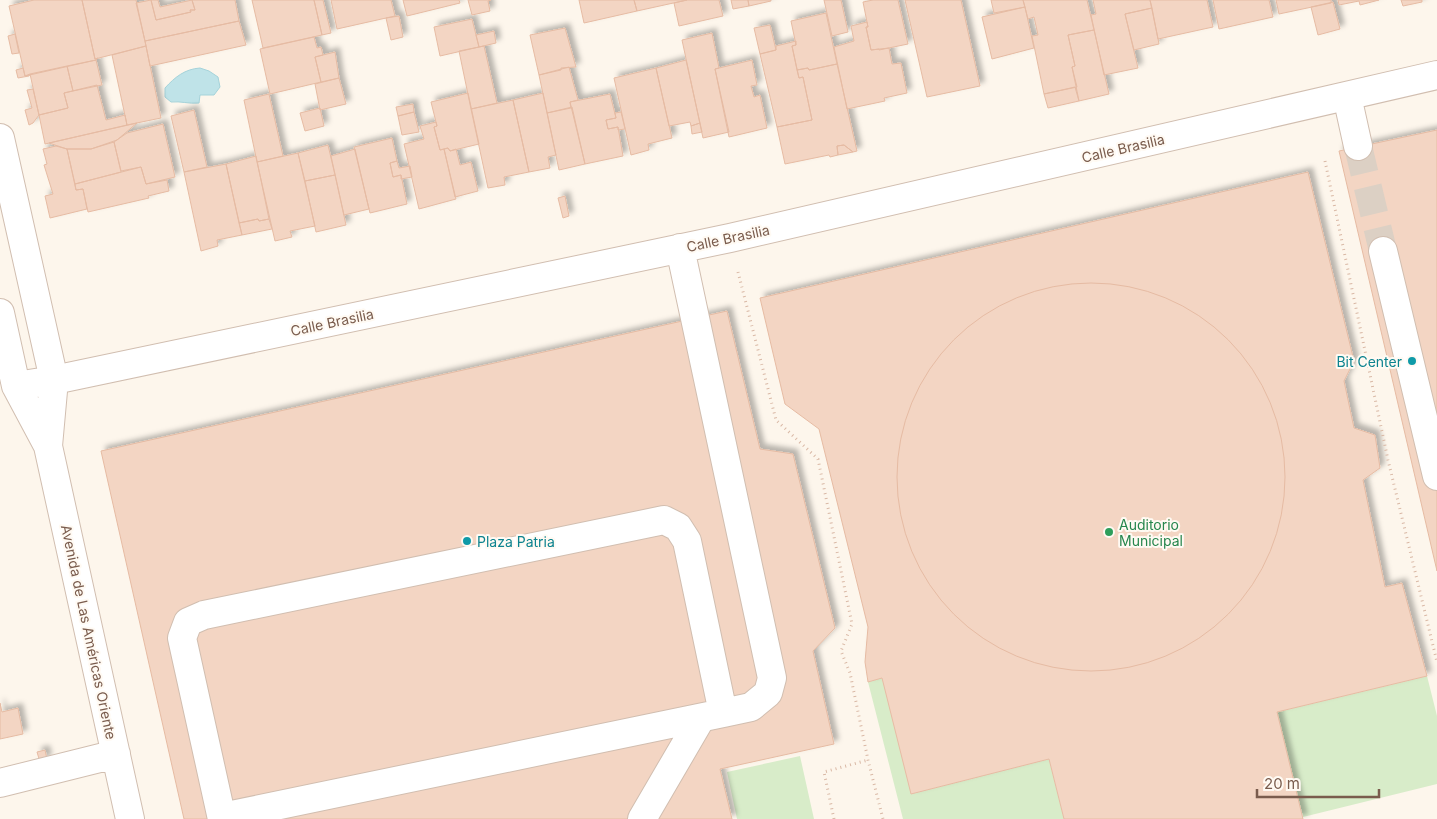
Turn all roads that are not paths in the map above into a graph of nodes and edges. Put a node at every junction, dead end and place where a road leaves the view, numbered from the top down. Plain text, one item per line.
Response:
1 (1437, 75) edge
2 (1347, 96) junction
3 (0, 138) edge
4 (1358, 146) tunnel mouth
5 (680, 248) junction
6 (1383, 251) tunnel mouth
7 (0, 314) edge
8 (54, 380) junction
9 (16, 386) junction
10 (48, 446) junction
11 (1437, 476) edge
12 (712, 716) junction
13 (116, 754) junction
14 (0, 783) edge
15 (222, 818) edge
16 (130, 819) edge
17 (642, 819) edge

1 - 2 street, Calle Brasilia
2 - 4 street
2 - 5 street, Calle Brasilia
3 - 8 street, Avenida de Las Américas Oriente
5 - 8 street, Calle Brasilia
5 - 12 street
6 - 11 street
7 - 9 street, Avenida de Las Américas Oriente
8 - 9 street, Calle Brasilia
8 - 10 street, Avenida de Las Américas Oriente
9 - 10 street, Avenida de Las Américas Oriente
10 - 13 street, Avenida de Las Américas Oriente
12 - 15 street
12 - 15 street
12 - 17 street
13 - 14 street
13 - 16 street, Avenida de Las Américas Oriente

